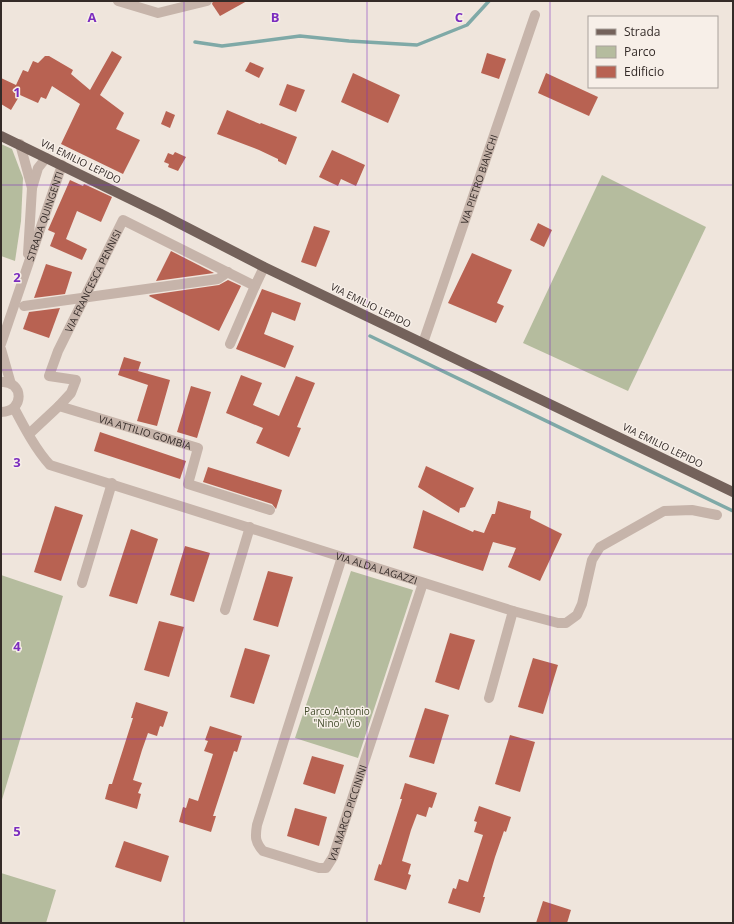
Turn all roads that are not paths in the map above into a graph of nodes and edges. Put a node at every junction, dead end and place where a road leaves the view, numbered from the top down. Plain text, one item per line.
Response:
1 (118, 1) edge
2 (207, 1) edge
3 (536, 15) dead end
4 (1, 136) edge
5 (20, 144) junction
6 (46, 158) junction
7 (62, 166) junction
8 (32, 188) junction
9 (264, 267) junction
10 (27, 268) junction
11 (228, 272) junction
12 (255, 286) junction
13 (84, 298) junction
14 (24, 306) dead end
15 (422, 343) junction
16 (1, 344) edge
17 (230, 344) dead end
18 (1, 349) edge
19 (6, 383) edge
20 (59, 406) junction
21 (14, 408) junction
22 (1, 412) edge
23 (29, 434) junction
24 (112, 483) junction
25 (733, 492) edge
26 (270, 510) dead end
27 (717, 515) dead end
28 (250, 528) junction
29 (342, 557) junction
30 (82, 583) dead end
31 (423, 583) junction
32 (225, 610) dead end
33 (513, 611) junction
34 (489, 698) dead end

1 - 2 street
3 - 15 street, VIA PIETRO BIANCHI
4 - 5 main road, VIA EMILIO LEPIDO
5 - 6 main road, VIA EMILIO LEPIDO
5 - 8 street, STRADA QUINGENTI
6 - 7 main road, VIA EMILIO LEPIDO
6 - 8 street, STRADA QUINGENTI
7 - 9 main road, VIA EMILIO LEPIDO
7 - 10 street, STRADA QUINGENTI
8 - 10 street, STRADA QUINGENTI
9 - 12 street
9 - 15 main road, VIA EMILIO LEPIDO
10 - 16 street, STRADA QUINGENTI
11 - 12 street, VIA FRANCESCA PENNISI
11 - 13 street
11 - 13 street, VIA FRANCESCA PENNISI
12 - 17 street
13 - 14 street
13 - 20 street, VIA FRANCESCA PENNISI
15 - 25 main road, VIA EMILIO LEPIDO
18 - 19 street
19 - 21 street
20 - 23 street
20 - 26 street, VIA ATTILIO GOMBIA
21 - 22 street
21 - 23 street, VIA ALDA LAGAZZI
23 - 24 street, VIA ALDA LAGAZZI
24 - 28 street, VIA ALDA LAGAZZI
24 - 30 street
27 - 33 street, VIA ALDA LAGAZZI
28 - 29 street, VIA ALDA LAGAZZI
28 - 32 street
29 - 31 street, VIA ALDA LAGAZZI
29 - 31 street, VIA MARCO PICCININI
31 - 33 street, VIA ALDA LAGAZZI
33 - 34 street

